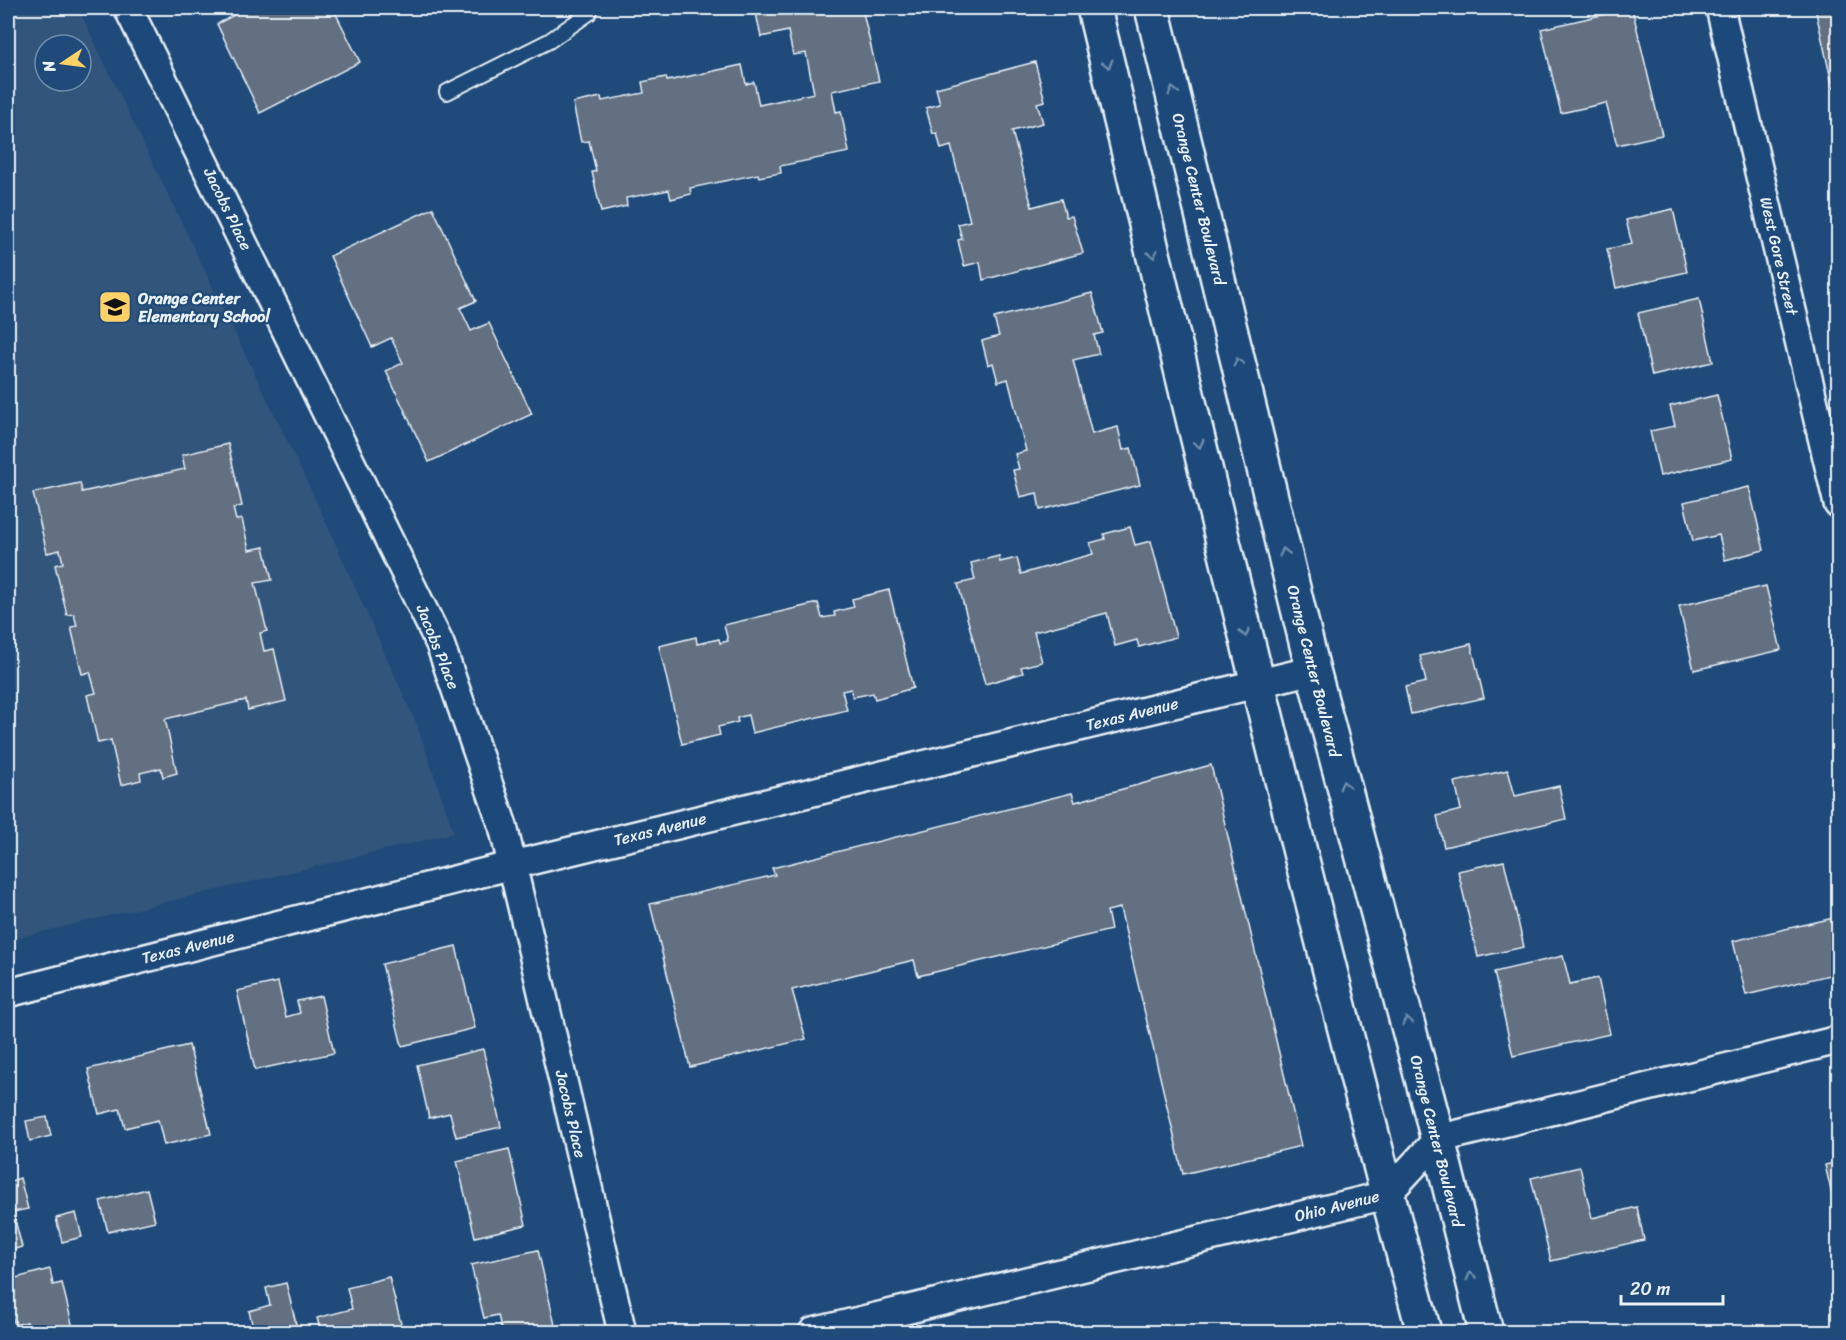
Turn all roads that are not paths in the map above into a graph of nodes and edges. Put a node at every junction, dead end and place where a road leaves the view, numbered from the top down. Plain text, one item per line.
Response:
1 (128, 8) edge
2 (591, 8) edge
3 (1094, 8) edge
4 (1152, 8) edge
5 (1720, 8) edge
6 (447, 92) dead end
7 (1839, 504) edge
8 (1313, 670) junction
9 (1257, 684) junction
10 (513, 865) junction
11 (8, 993) edge
12 (1839, 1040) edge
13 (1438, 1139) junction
14 (1386, 1195) junction
15 (622, 1332) edge
16 (813, 1332) edge
17 (1424, 1332) edge
18 (1486, 1332) edge

1 - 10 street, Jacobs Place
2 - 6 lane
3 -> 9 street
8 -> 4 street, Orange Center Boulevard
5 - 7 street, West Gore Street
8 - 9 street, Texas Avenue
13 -> 8 street, Orange Center Boulevard
9 - 10 street, Texas Avenue
9 - 14 street
10 - 11 street, Texas Avenue
10 - 15 street, Jacobs Place
12 - 13 street
13 - 14 street, Ohio Avenue
18 -> 13 street, Orange Center Boulevard
14 - 16 street, Ohio Avenue
14 - 17 street

